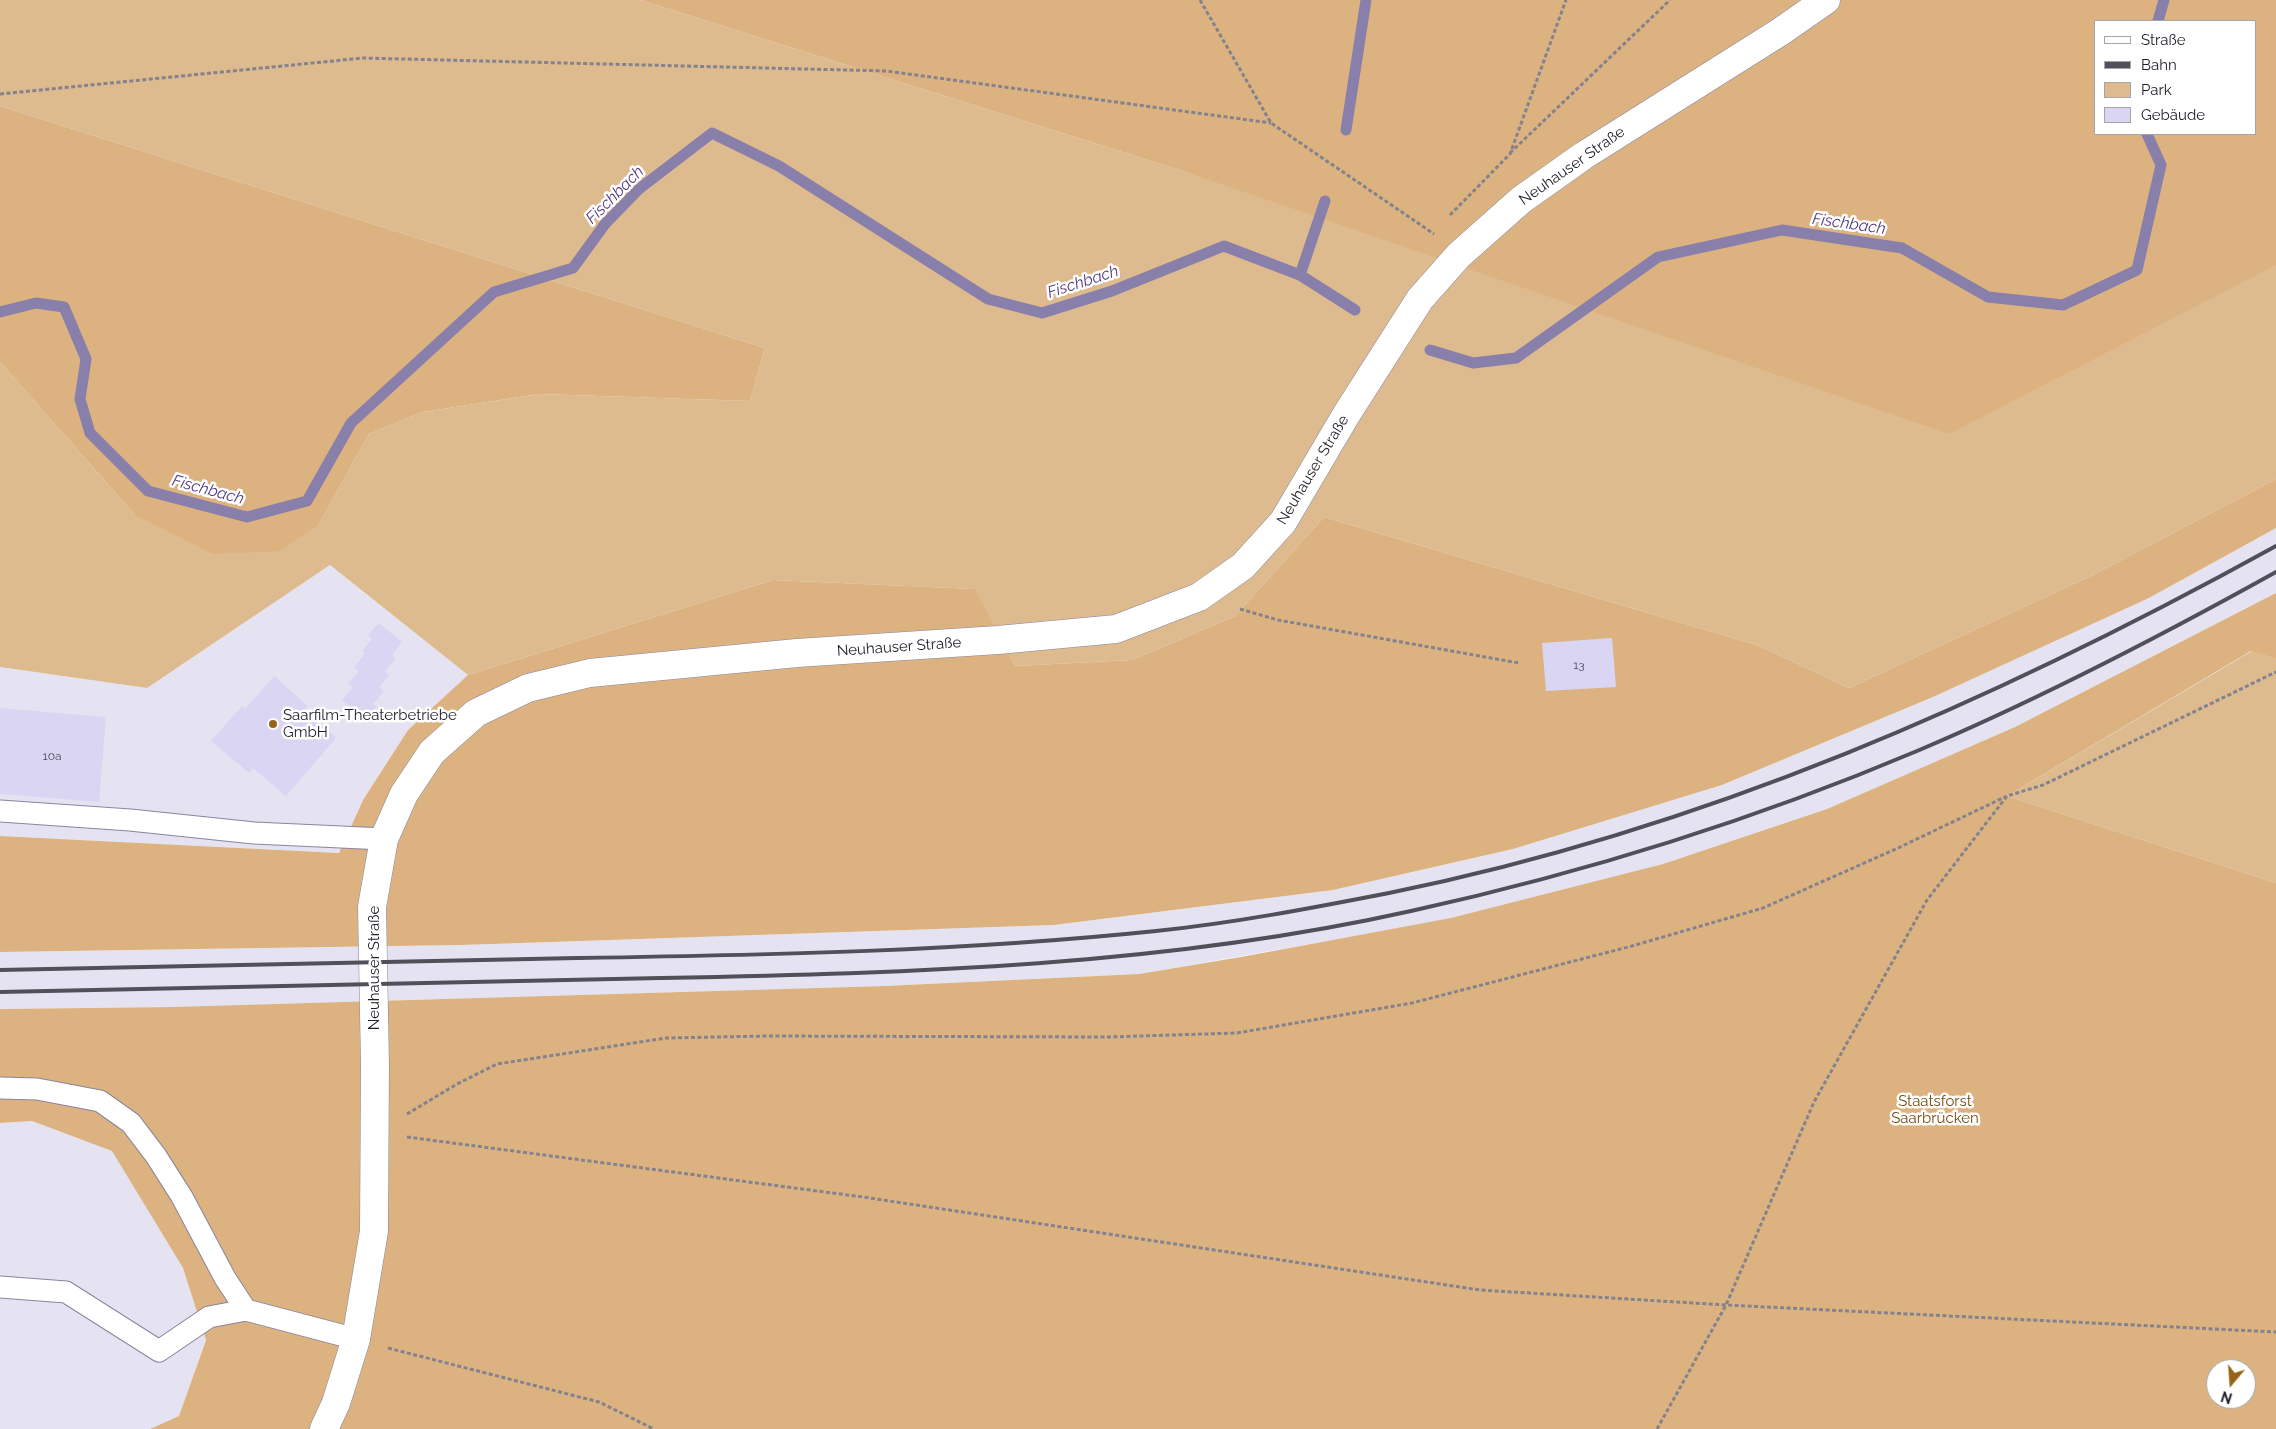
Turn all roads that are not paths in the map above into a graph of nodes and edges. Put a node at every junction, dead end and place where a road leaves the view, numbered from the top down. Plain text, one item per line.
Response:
1 (1826, 0) edge
2 (0, 811) edge
3 (384, 839) junction
4 (0, 1088) edge
5 (0, 1287) edge
6 (246, 1310) junction
7 (356, 1339) junction
8 (324, 1429) edge

1 - 3 main road, Neuhauser Straße
2 - 3 lane
3 - 7 main road, Neuhauser Straße
4 - 6 lane
5 - 6 lane
6 - 7 lane
7 - 8 main road, Neuhauser Straße

